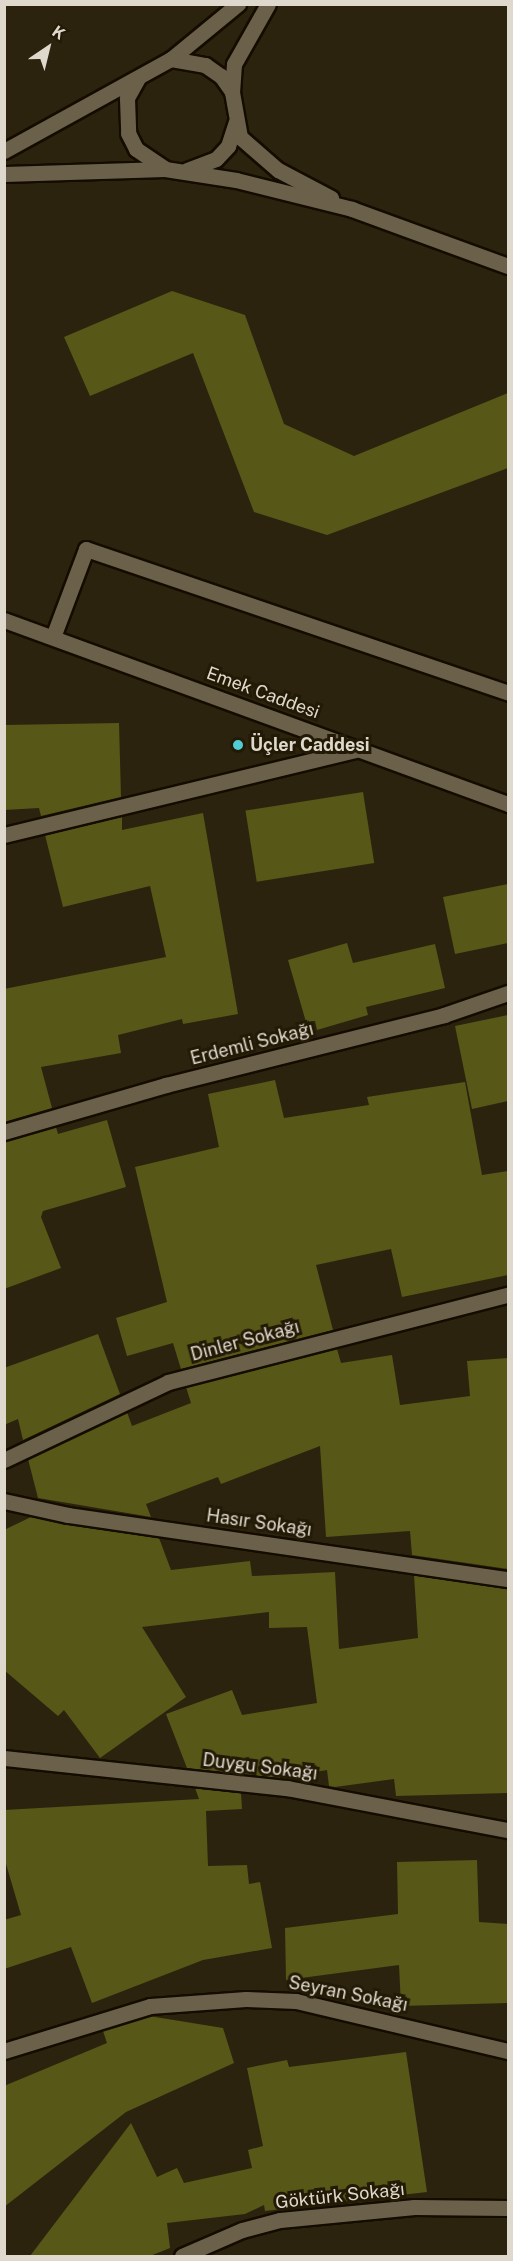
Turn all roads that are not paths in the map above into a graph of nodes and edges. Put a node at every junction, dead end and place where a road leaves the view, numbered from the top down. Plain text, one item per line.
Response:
1 (238, 4) edge
2 (268, 4) edge
3 (171, 59) junction
4 (140, 76) junction
5 (232, 92) junction
6 (236, 122) junction
7 (4, 150) edge
8 (165, 169) junction
9 (184, 171) junction
10 (4, 174) edge
11 (352, 209) junction
12 (508, 266) edge
13 (8, 624) edge
14 (53, 637) junction
15 (508, 693) edge
16 (360, 749) junction
17 (508, 804) edge
18 (4, 834) edge
19 (508, 993) edge
20 (4, 1132) edge
21 (508, 1295) edge
22 (4, 1460) edge
23 (4, 1501) edge
24 (508, 1579) edge
25 (4, 1758) edge
26 (508, 1830) edge
27 (4, 2051) edge
28 (508, 2051) edge
29 (508, 2208) edge
30 (182, 2256) edge

1 - 3 street
2 - 5 street
3 - 4 street
3 - 5 street
4 - 7 street
4 - 8 street
5 - 6 street
6 - 9 street
6 - 11 street
8 - 9 street
8 - 10 street
9 - 11 street
11 - 12 street
13 - 14 street, Emek Caddesi
14 - 15 street
14 - 16 street, Emek Caddesi
16 - 17 street, Emek Caddesi
16 - 18 street
19 - 20 street, Erdemli Sokağı
21 - 22 street, Dinler Sokağı
23 - 24 street, Hasır Sokağı
25 - 26 street, Duygu Sokağı
27 - 28 street, Seyran Sokağı
29 - 30 street, Göktürk Sokağı

